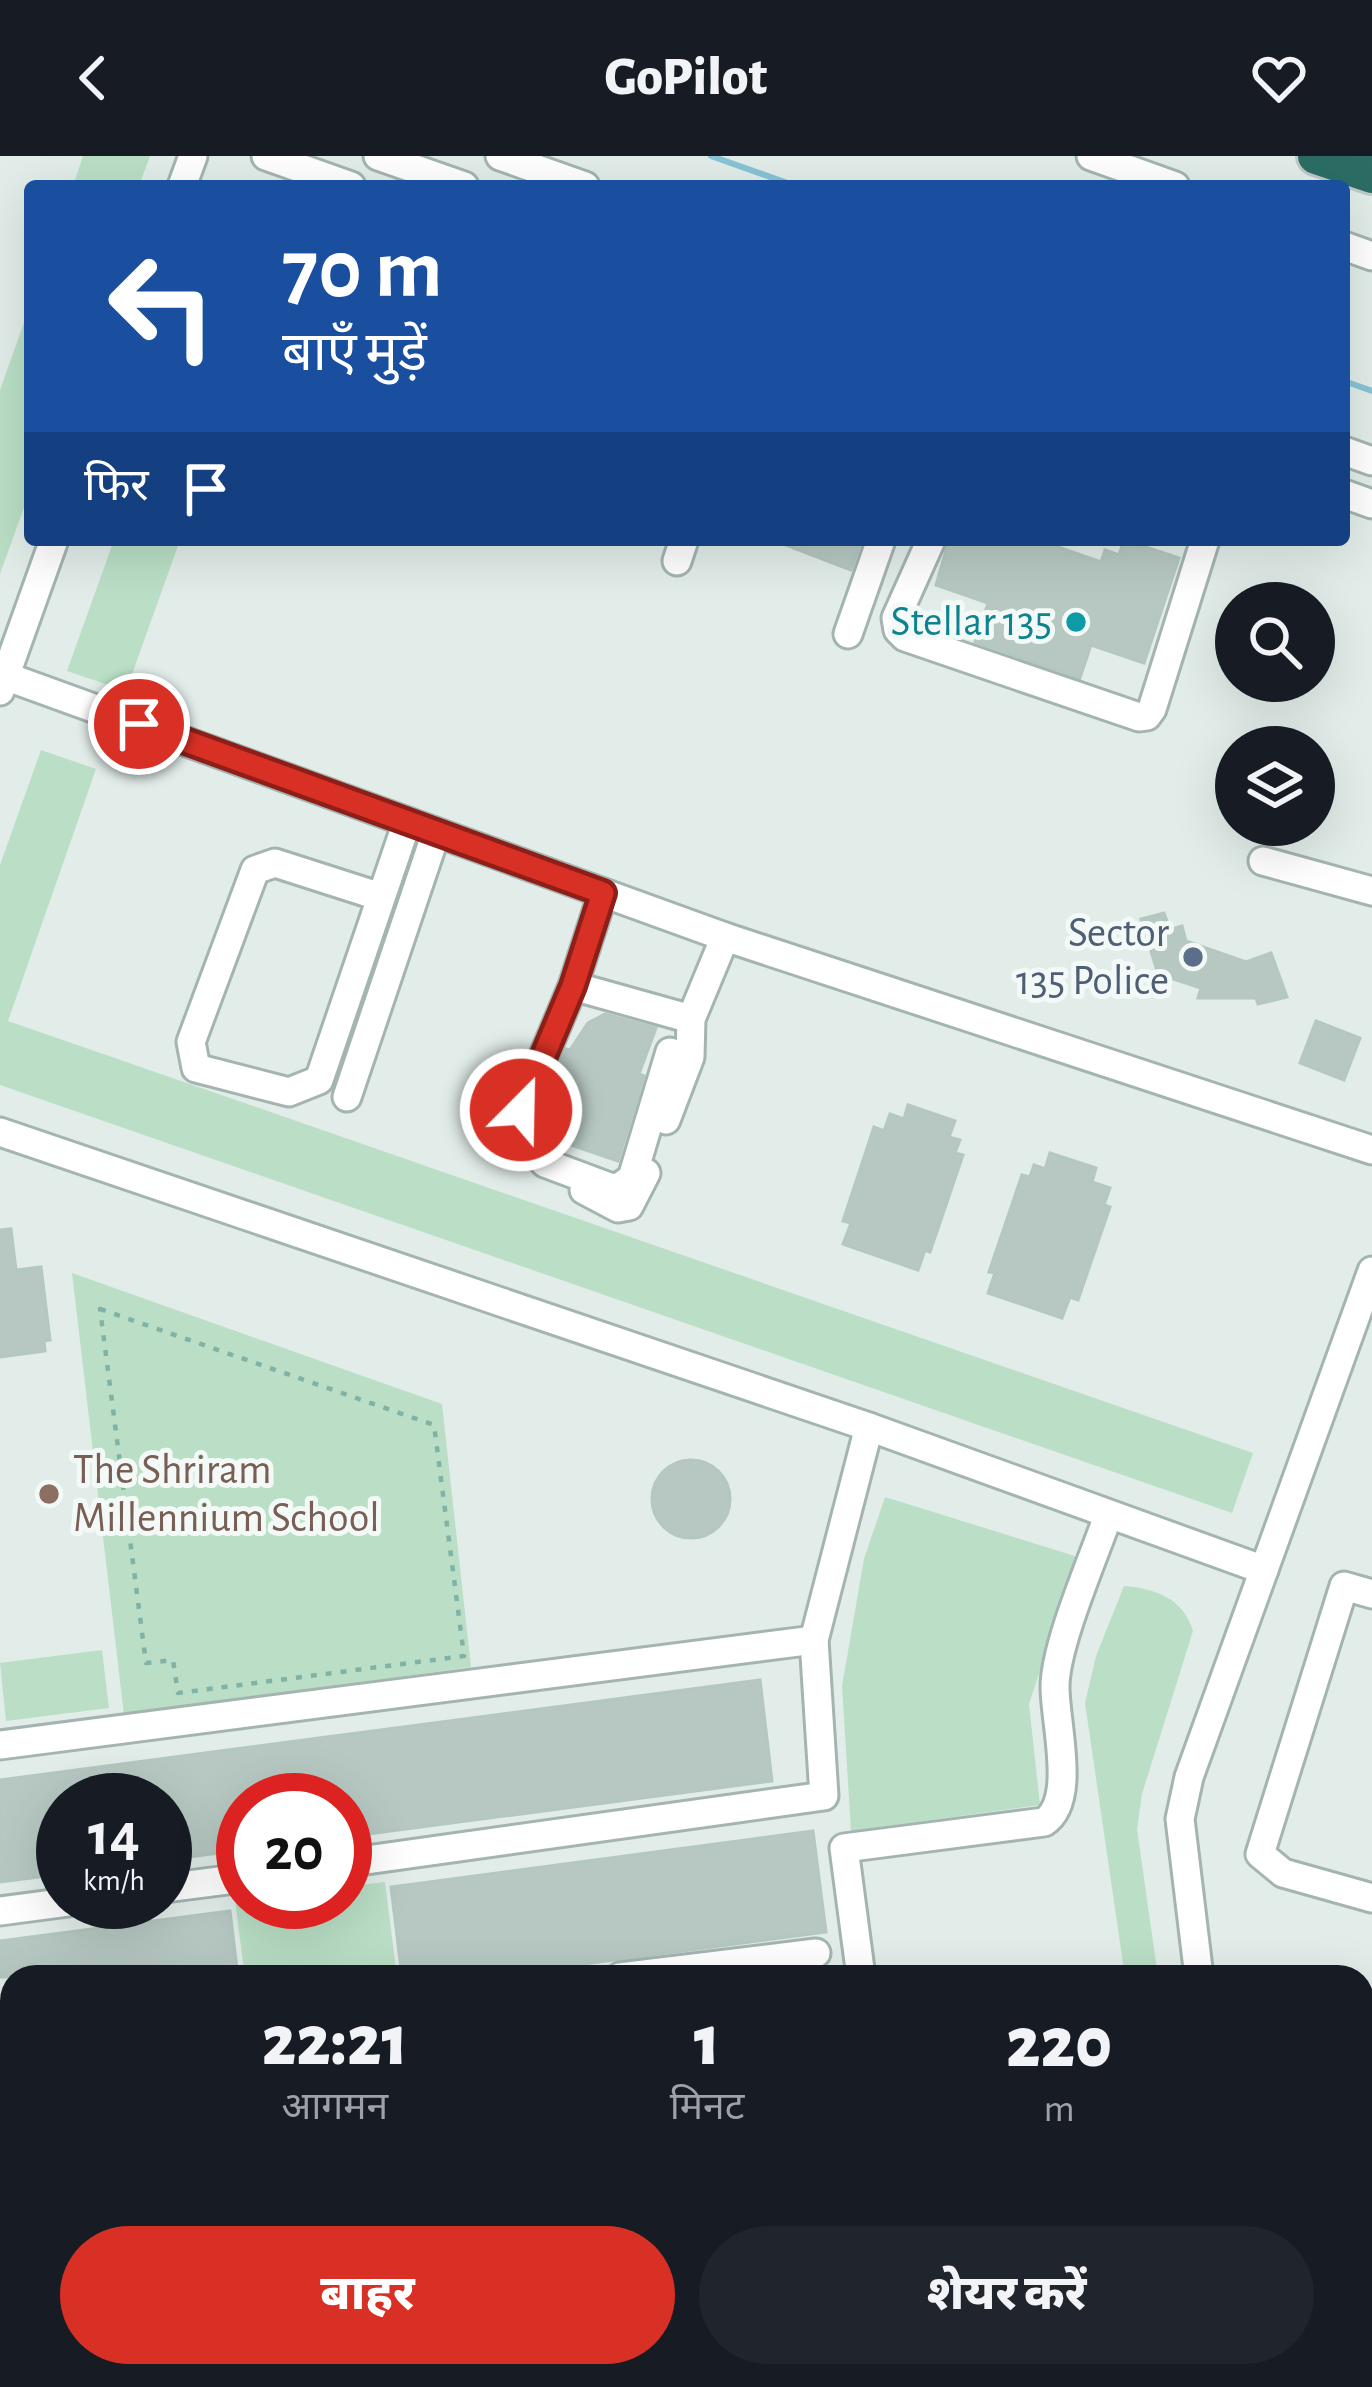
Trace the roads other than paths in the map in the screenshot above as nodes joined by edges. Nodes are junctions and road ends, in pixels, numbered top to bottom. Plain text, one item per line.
1 (266, 156) edge
2 (378, 156) edge
3 (500, 156) edge
4 (1091, 156) edge
5 (1316, 156) edge
6 (1372, 176) edge
7 (334, 180) edge
8 (447, 180) edge
9 (568, 180) edge
10 (1158, 180) edge
11 (52, 546) edge
12 (879, 546) edge
13 (928, 546) edge
14 (1203, 546) edge
15 (848, 634) dead end
16 (3, 683) edge
17 (407, 822) junction
18 (436, 832) junction
19 (1263, 861) dead end
20 (1372, 891) edge
21 (603, 893) junction
22 (381, 897) junction
23 (725, 937) junction
24 (573, 986) junction
25 (691, 1019) junction
26 (670, 1052) dead end
27 (347, 1096) dead end
28 (0, 1132) edge
29 (1372, 1150) edge
30 (573, 1172) junction
31 (1372, 1271) edge
32 (869, 1427) junction
33 (1108, 1516) junction
34 (1264, 1570) junction
35 (1372, 1594) edge
36 (814, 1640) junction
37 (0, 1745) edge
38 (372, 1859) edge
39 (1372, 1898) edge
40 (36, 1907) edge
41 (0, 1912) edge
42 (816, 1952) dead end
43 (714, 1965) edge
44 (859, 1965) edge
45 (1198, 1965) edge

1 - 7 street
2 - 8 street
3 - 9 street
4 - 10 street
5 - 6 highway
11 - 16 street
12 - 15 street
13 - 14 street
16 - 17 street
17 - 18 street
17 - 22 street
18 - 21 street
18 - 27 street
19 - 20 street
21 - 23 street
21 - 24 street
22 - 22 street
23 - 25 street
23 - 29 street
24 - 25 street
24 - 30 street
25 - 30 street
26 - 30 street
28 - 32 street
31 - 34 street
32 - 33 street
32 - 36 street
33 - 34 street
33 - 44 street
34 - 45 street
35 - 39 street
36 - 37 street
36 - 38 street
40 - 41 street
42 - 43 street

